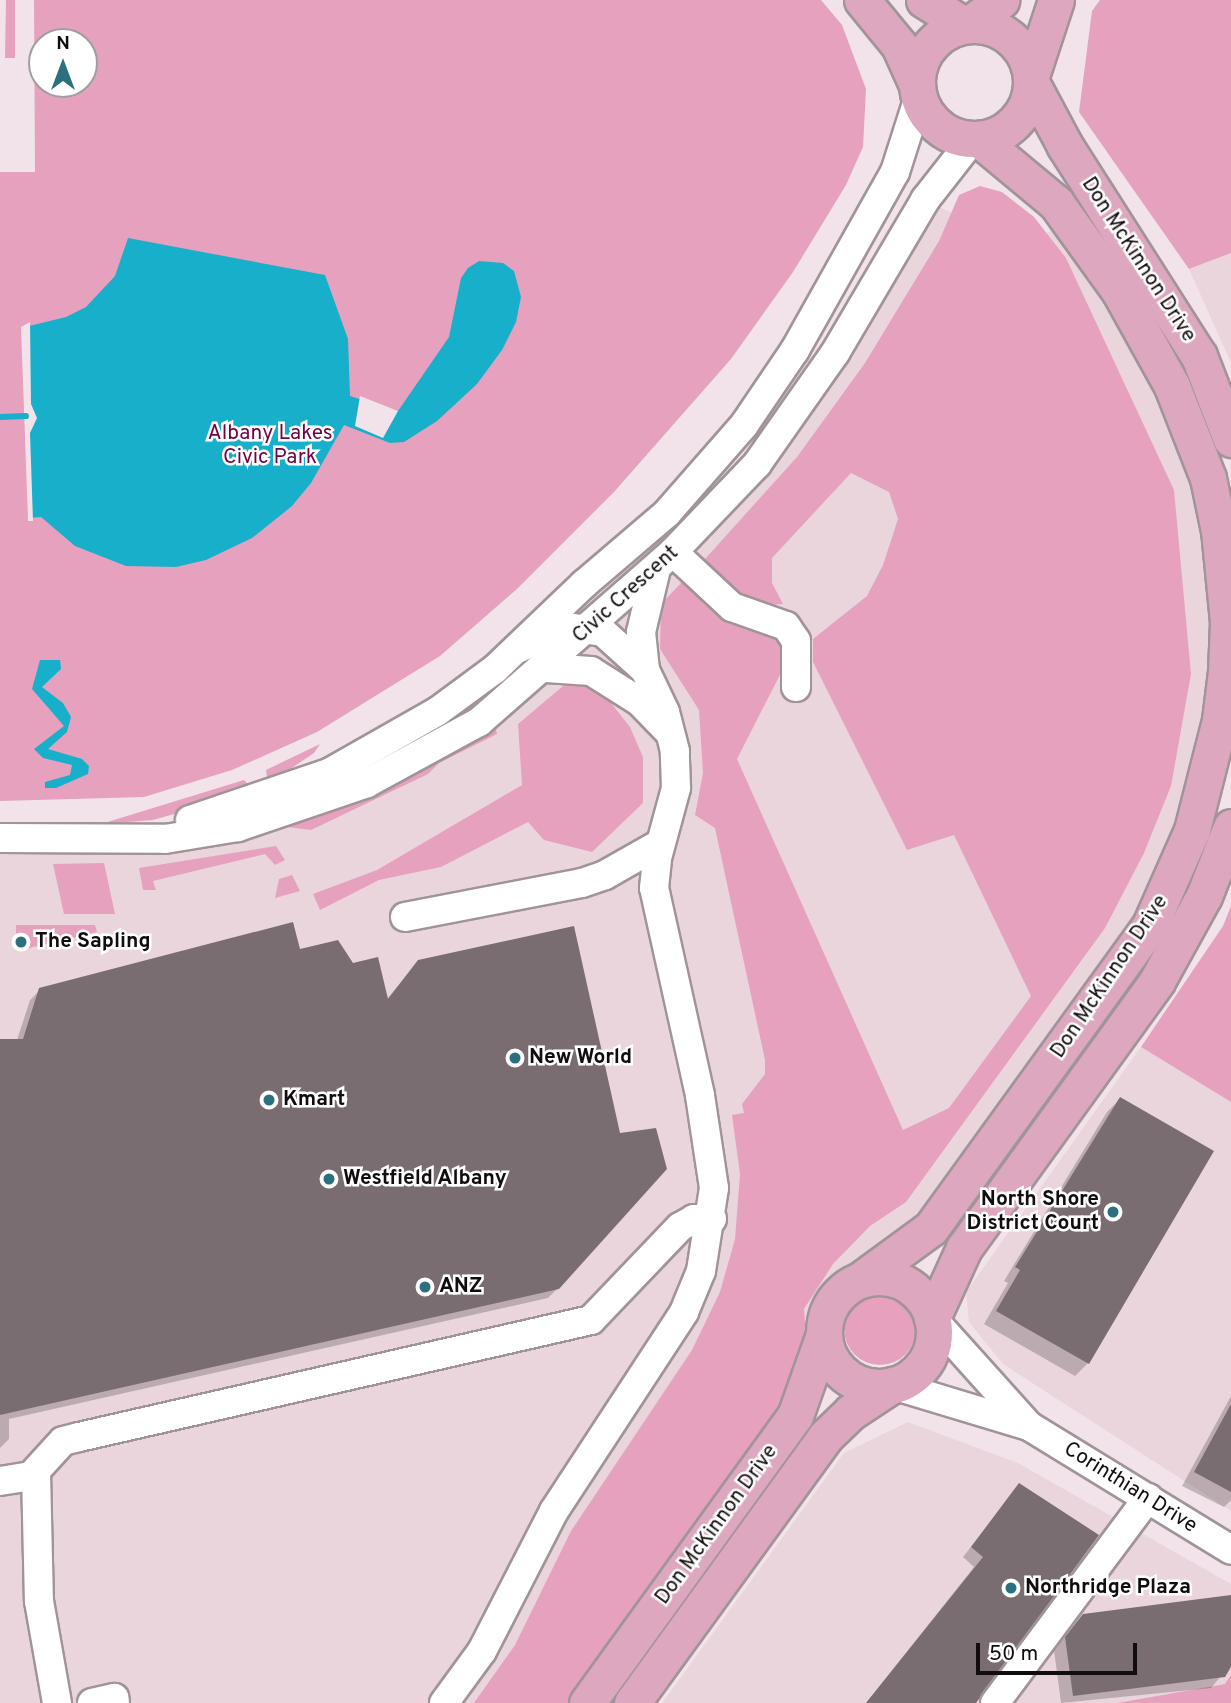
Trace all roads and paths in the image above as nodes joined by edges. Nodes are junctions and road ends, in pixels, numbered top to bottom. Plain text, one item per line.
1 (862, 0) edge
2 (924, 0) edge
3 (1001, 0) edge
4 (1056, 0) edge
5 (966, 23) junction
6 (1033, 80) junction
7 (918, 91) junction
8 (976, 140) junction
9 (1231, 439) edge
10 (616, 560) junction
11 (664, 561) junction
12 (589, 628) junction
13 (519, 648) junction
14 (546, 668) junction
15 (645, 670) junction
16 (796, 687) dead end
17 (621, 688) junction
18 (671, 735) junction
19 (1231, 827) edge
20 (0, 838) edge
21 (123, 838) junction
22 (661, 843) junction
23 (405, 918) dead end
24 (712, 1219) junction
25 (860, 1280) junction
26 (933, 1319) junction
27 (824, 1334) junction
28 (892, 1385) junction
29 (1029, 1426) junction
30 (36, 1472) junction
31 (0, 1481) edge
32 (1148, 1498) junction
33 (1231, 1550) edge
34 (57, 1703) edge
35 (92, 1703) edge
36 (115, 1703) edge
37 (444, 1703) edge
38 (587, 1703) edge
39 (632, 1703) edge
40 (995, 1703) edge

1 - 7 main road
2 - 5 main road
3 - 5 main road
4 - 6 main road
5 - 6 main road
5 - 7 main road
6 - 8 main road
6 - 9 main road, Don McKinnon Drive
7 - 8 main road
7 - 10 street, Civic Crescent
8 - 11 street, Civic Crescent
8 - 25 main road, Don McKinnon Drive
10 - 12 street
10 - 13 street, Civic Crescent
11 - 12 street, Civic Crescent
11 - 15 street
11 - 16 street
12 - 13 street
12 - 14 street, Civic Crescent
12 - 15 street
12 - 17 street
13 - 21 street, Civic Crescent
14 - 17 street
14 - 21 street, Civic Crescent
15 - 18 street
17 - 18 street
18 - 22 street
19 - 26 main road, Don McKinnon Drive
20 - 21 street, Civic Crescent
22 - 23 street
22 - 24 street
24 - 30 street
24 - 37 street
25 - 26 main road
25 - 27 main road
26 - 28 main road
26 - 29 street, Corinthian Drive
27 - 28 main road
27 - 38 main road, Don McKinnon Drive
28 - 29 street, Corinthian Drive
28 - 39 main road, Don McKinnon Drive
29 - 32 street, Corinthian Drive
30 - 31 street
30 - 34 street
32 - 33 street, Corinthian Drive
32 - 40 street
35 - 36 street

